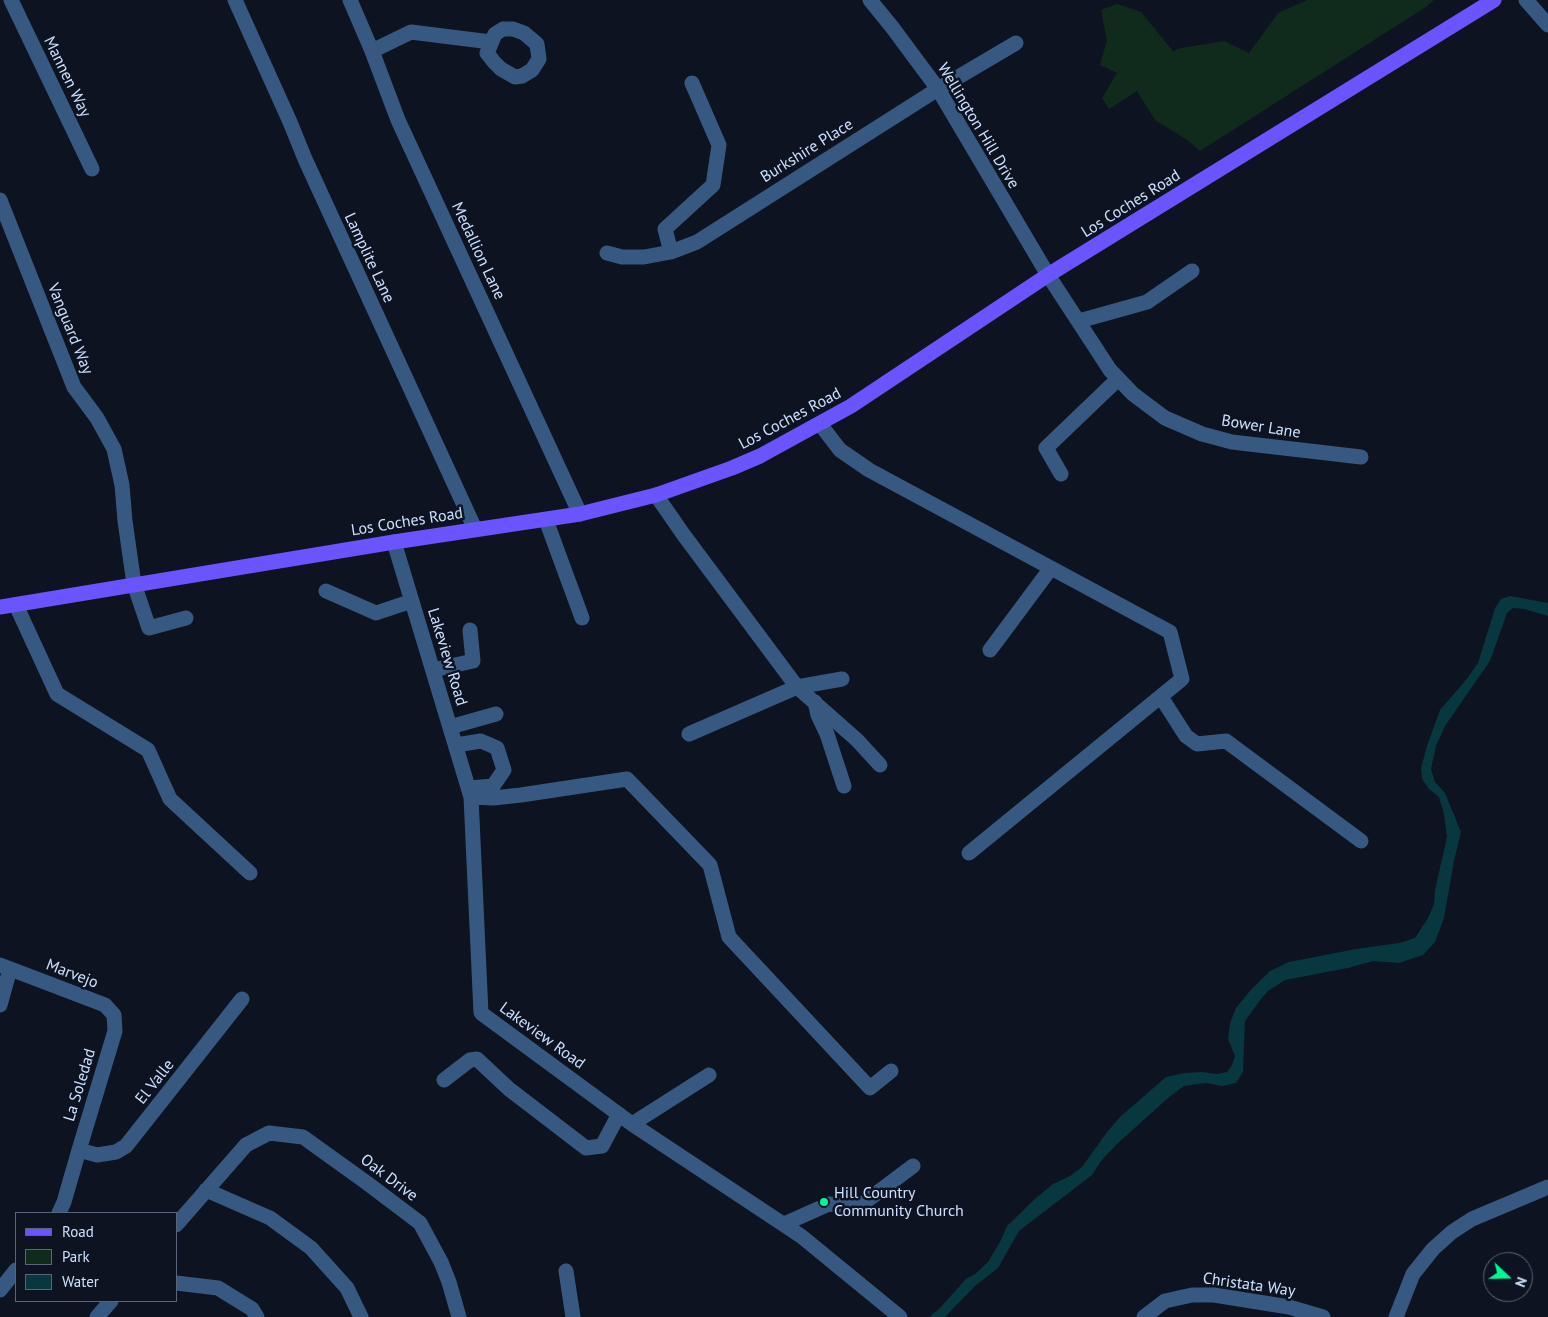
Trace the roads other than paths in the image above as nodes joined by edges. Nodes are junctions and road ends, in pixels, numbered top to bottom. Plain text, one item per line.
1 (11, 0) edge
2 (235, 0) edge
3 (350, 0) edge
4 (870, 0) edge
5 (1494, 0) edge
6 (1526, 0) edge
7 (1548, 25) edge
8 (491, 42) dead end
9 (1016, 43) dead end
10 (372, 50) junction
11 (692, 83) dead end
12 (938, 89) junction
13 (92, 169) dead end
14 (0, 200) edge
15 (671, 252) junction
16 (607, 253) dead end
17 (1192, 271) dead end
18 (1048, 275) junction
19 (1079, 321) junction
20 (1118, 379) junction
21 (820, 424) junction
22 (1361, 457) dead end
23 (1061, 474) dead end
24 (656, 495) junction
25 (580, 514) junction
26 (546, 520) junction
27 (474, 529) junction
28 (394, 542) junction
29 (1051, 568) junction
30 (134, 584) junction
31 (326, 591) dead end
32 (412, 602) junction
33 (16, 605) junction
34 (0, 607) edge
35 (186, 618) dead end
36 (582, 618) dead end
37 (470, 630) dead end
38 (990, 650) dead end
39 (433, 670) junction
40 (842, 679) dead end
41 (797, 687) junction
42 (1161, 696) junction
43 (814, 701) junction
44 (496, 714) dead end
45 (450, 727) junction
46 (689, 734) dead end
47 (456, 745) junction
48 (880, 765) dead end
49 (844, 786) dead end
50 (470, 792) junction
51 (1361, 841) dead end
52 (969, 853) dead end
53 (250, 873) dead end
54 (5, 967) edge
55 (242, 1000) dead end
56 (0, 1004) edge
57 (115, 1031) joint
58 (891, 1070) dead end
59 (709, 1075) dead end
60 (444, 1080) dead end
61 (619, 1114) junction
62 (632, 1124) junction
63 (78, 1150) junction
64 (913, 1166) dead end
65 (1548, 1187) edge
66 (206, 1190) junction
67 (59, 1212) edge
68 (178, 1223) edge
69 (784, 1224) junction
70 (15, 1271) edge
71 (566, 1271) dead end
72 (178, 1283) edge
73 (0, 1290) edge
74 (110, 1302) edge
75 (97, 1317) edge
76 (257, 1317) edge
77 (361, 1317) edge
78 (459, 1317) edge
79 (573, 1317) edge
80 (900, 1317) edge
81 (1144, 1317) edge
82 (1323, 1317) edge
83 (1396, 1317) edge

1 - 13 street, Mannen Way
2 - 27 street, Lamplite Lane
3 - 10 street, Medallion Lane
4 - 12 street, Wellington Hill Drive
5 - 18 main road, Los Coches Road
6 - 7 street
8 - 10 street
9 - 12 street, Burkshire Place
10 - 25 street, Medallion Lane
11 - 15 street
12 - 15 street, Burkshire Place
12 - 18 street, Wellington Hill Drive
14 - 30 street, Vanguard Way
15 - 16 street, Burkshire Place
17 - 19 street
18 - 19 street, Bower Lane
18 - 21 main road, Los Coches Road
19 - 20 street, Bower Lane
20 - 22 street, Bower Lane
20 - 23 street
21 - 24 main road, Los Coches Road
21 - 29 street
24 - 25 main road, Los Coches Road
24 - 41 street
25 - 26 main road, Los Coches Road
26 - 27 main road, Los Coches Road
26 - 36 street
27 - 28 main road, Los Coches Road
28 - 30 main road, Los Coches Road
28 - 32 street, Lakeview Road
29 - 38 street
29 - 42 street
30 - 33 main road, Los Coches Road
30 - 35 street, Vanguard Way
31 - 32 street
32 - 39 street, Lakeview Road
33 - 34 main road, Los Coches Road
33 - 53 street
37 - 39 street
39 - 45 street, Lakeview Road
40 - 41 street
41 - 43 street
41 - 46 street
42 - 51 street
42 - 52 street
43 - 48 street
43 - 49 street
44 - 45 street
45 - 47 street, Lakeview Road
47 - 50 street, Lakeview Road
47 - 50 street
50 - 58 street
50 - 61 street, Lakeview Road
54 - 56 street
54 - 57 street, Marvejo
55 - 63 street, El Valle
57 - 63 street, La Soledad
59 - 62 street
60 - 61 street
61 - 62 street, Lakeview Road
62 - 69 street, Lakeview Road
63 - 67 street, La Soledad
64 - 69 street
65 - 83 street
66 - 68 street
66 - 77 street
66 - 78 street, Oak Drive
69 - 80 street, Lakeview Road
70 - 73 street
71 - 79 street
72 - 76 street
74 - 75 street
81 - 82 street, Christata Way

